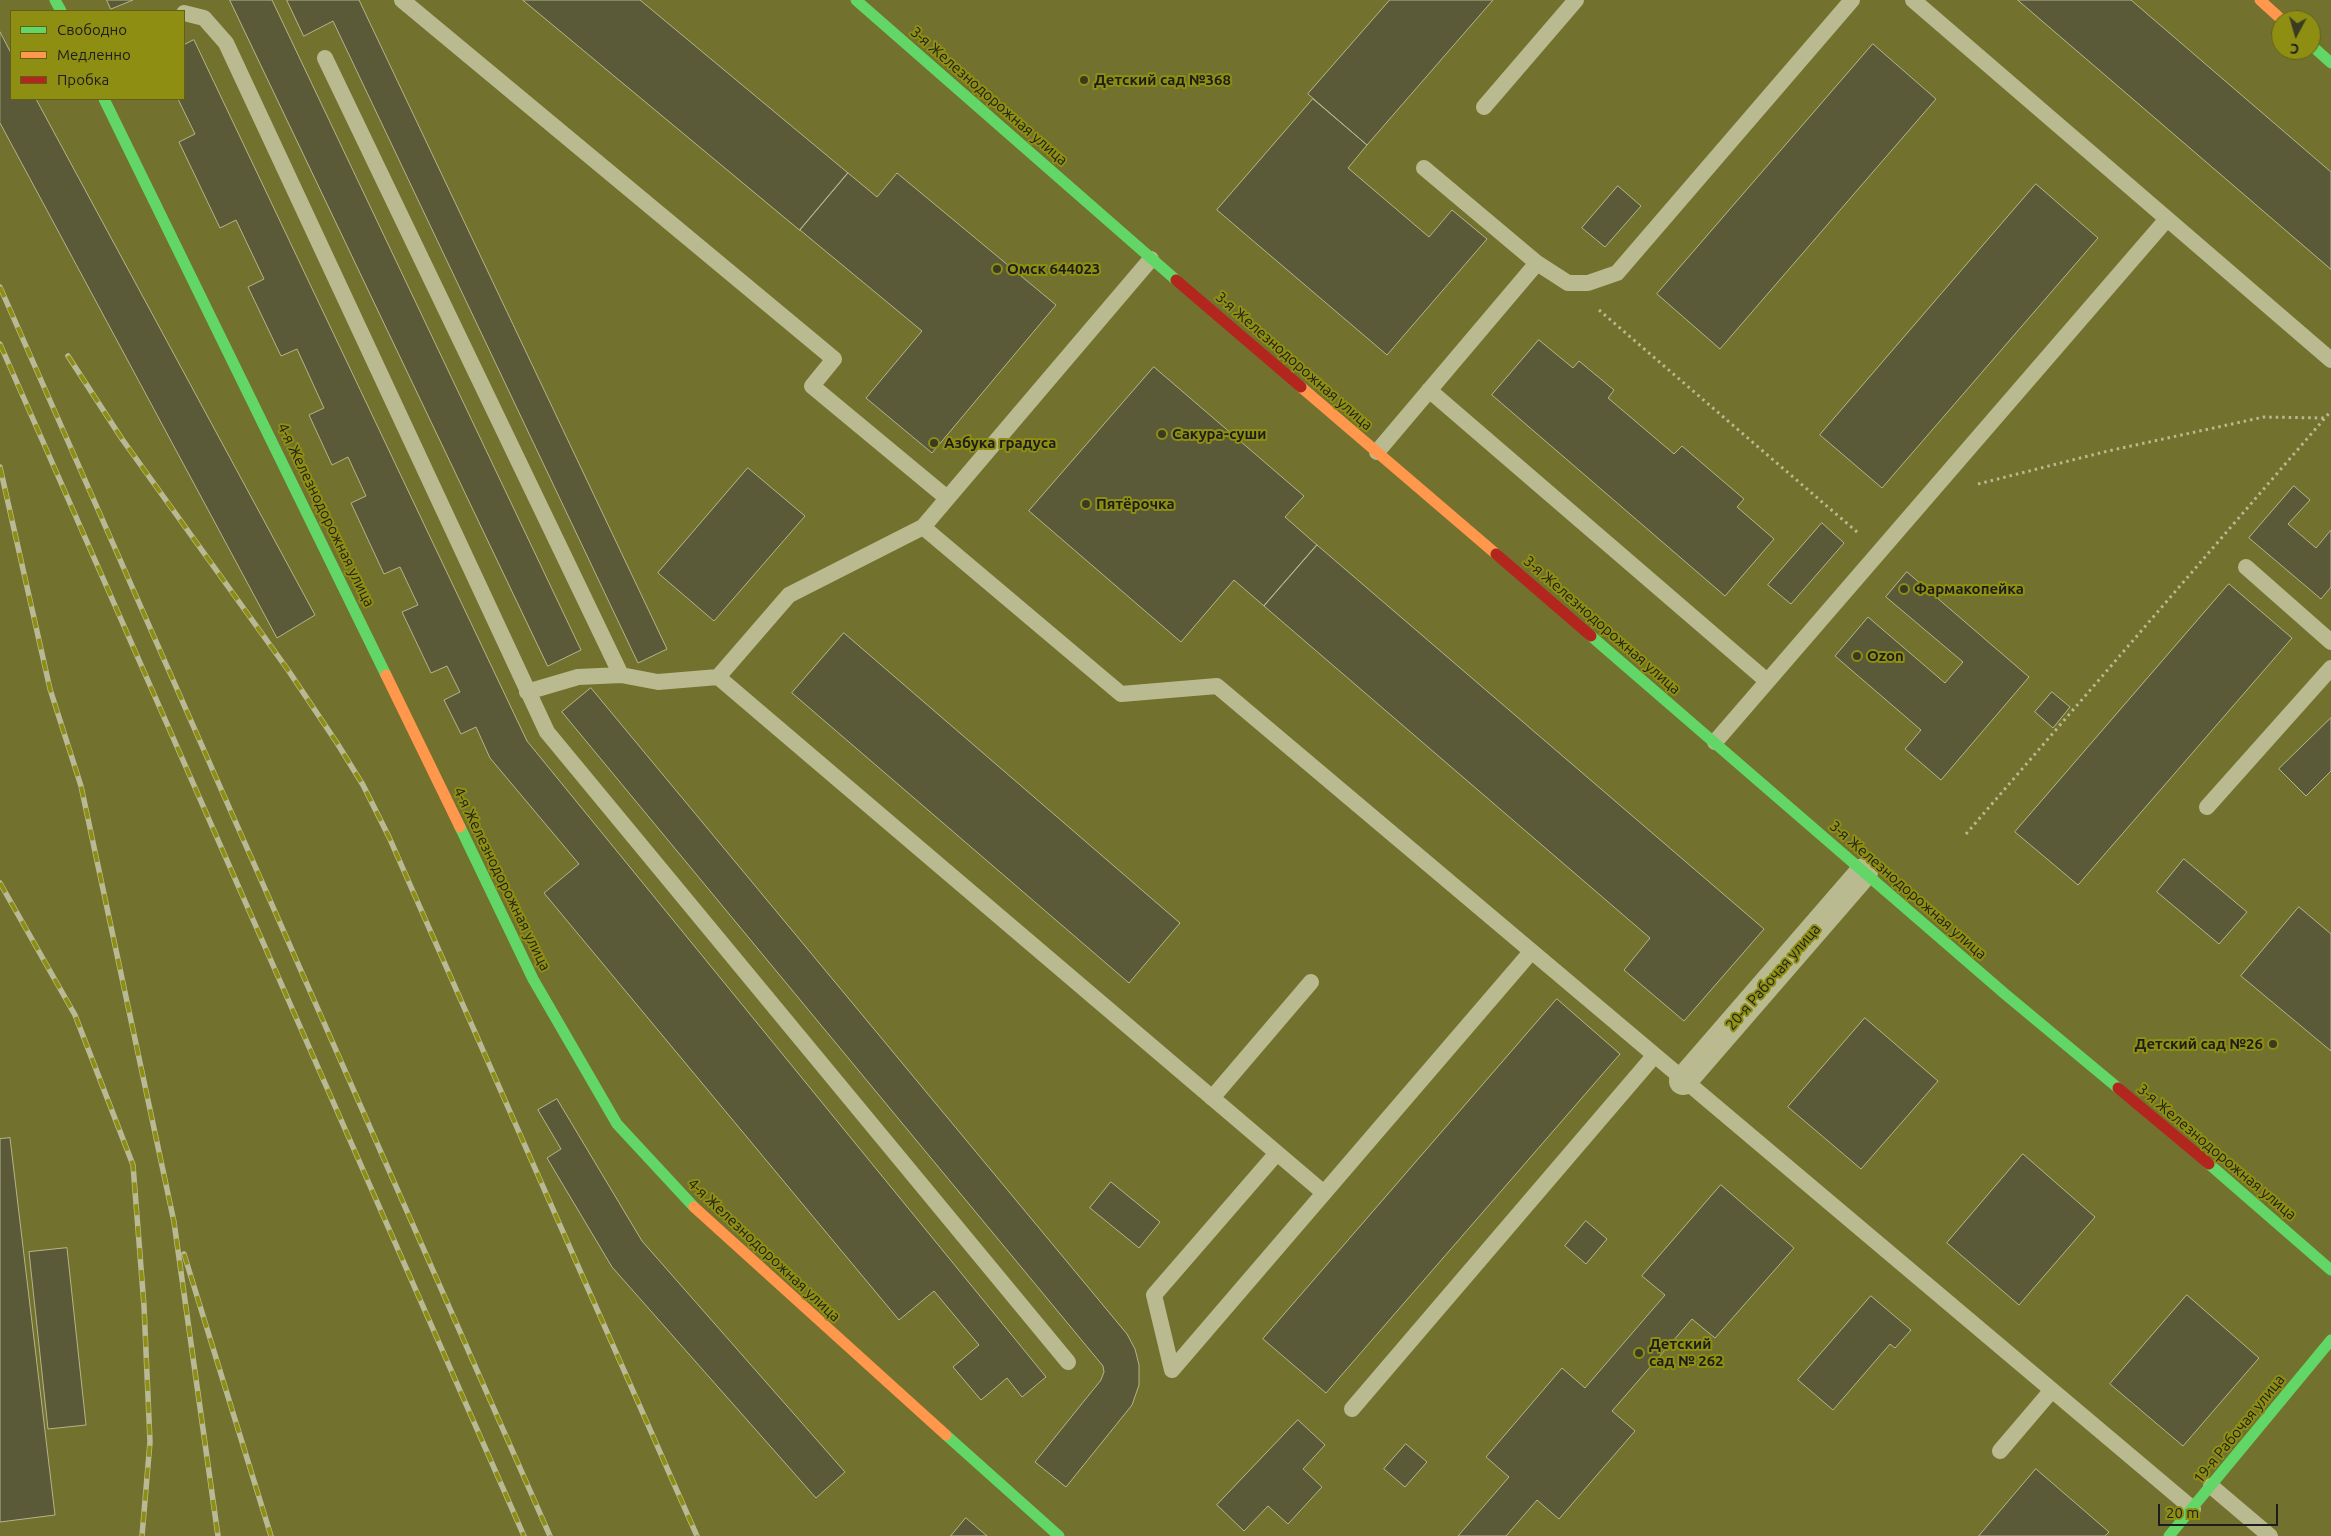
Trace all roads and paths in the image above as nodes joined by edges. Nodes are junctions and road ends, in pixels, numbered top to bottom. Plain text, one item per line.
1 (402, 0) edge
2 (856, 0) edge
3 (1576, 0) edge
4 (1852, 0) edge
5 (1913, 0) edge
6 (2260, 0) edge
7 (2271, 10) edge
8 (185, 13) edge
9 (2321, 54) edge
10 (325, 58) dead end
11 (2331, 63) edge
12 (104, 100) edge
13 (1484, 107) dead end
14 (1424, 168) dead end
15 (2167, 219) junction
16 (1151, 259) junction
17 (1537, 263) junction
18 (1568, 283) junction
19 (2331, 360) edge
20 (1429, 390) junction
21 (2331, 411) edge
22 (2325, 418) junction
23 (1377, 452) junction
24 (1927, 497) junction
25 (947, 498) junction
26 (923, 527) junction
27 (1880, 552) junction
28 (2246, 567) dead end
29 (2331, 642) edge
30 (2331, 668) edge
31 (621, 675) junction
32 (718, 677) junction
33 (1767, 681) junction
34 (527, 692) junction
35 (1714, 742) junction
36 (2207, 807) dead end
37 (1966, 834) dead end
38 (1864, 872) junction
39 (1531, 952) junction
40 (1311, 982) dead end
41 (1654, 1056) junction
42 (1683, 1081) junction
43 (1212, 1098) junction
44 (1276, 1153) junction
45 (1324, 1193) junction
46 (2331, 1270) edge
47 (2331, 1340) edge
48 (1068, 1362) dead end
49 (2052, 1390) junction
50 (1352, 1408) dead end
51 (2000, 1450) dead end
52 (2211, 1486) junction
53 (2193, 1509) junction
54 (2174, 1530) edge
55 (1059, 1536) edge
56 (2192, 1536) edge
57 (2270, 1536) edge

1 - 25 lane
2 - 16 street, 3-я Железнодорожная улица
3 - 13 lane
4 - 18 lane
5 - 15 lane
6 - 7 street
8 - 34 lane
9 - 11 street
10 - 31 lane
12 - 55 street, 4-я Железнодорожная улица
14 - 17 lane
15 - 19 lane
15 - 24 lane
16 - 23 street, 3-я Железнодорожная улица
16 - 25 lane
17 - 18 lane
17 - 20 lane
18 - 27 path
20 - 23 lane
20 - 33 lane
21 - 22 path
22 - 24 path
22 - 37 path
23 - 35 street, 3-я Железнодорожная улица
24 - 27 lane
25 - 26 lane
26 - 32 lane
26 - 39 lane
27 - 33 lane
28 - 29 lane
30 - 36 lane
31 - 32 lane
31 - 34 lane
32 - 43 lane
33 - 35 lane
34 - 48 lane
35 - 38 street, 3-я Железнодорожная улица
38 - 42 street, 20-я Рабочая улица
38 - 46 street, 3-я Железнодорожная улица
39 - 41 lane
39 - 45 lane
40 - 43 lane
41 - 42 lane
41 - 50 lane
42 - 49 lane
43 - 44 lane
44 - 45 lane
44 - 45 lane
47 - 52 street, 19-я Рабочая улица
49 - 51 lane
49 - 53 lane
52 - 53 street, 19-я Рабочая улица
52 - 57 lane
53 - 54 street, 19-я Рабочая улица
54 - 56 lane

